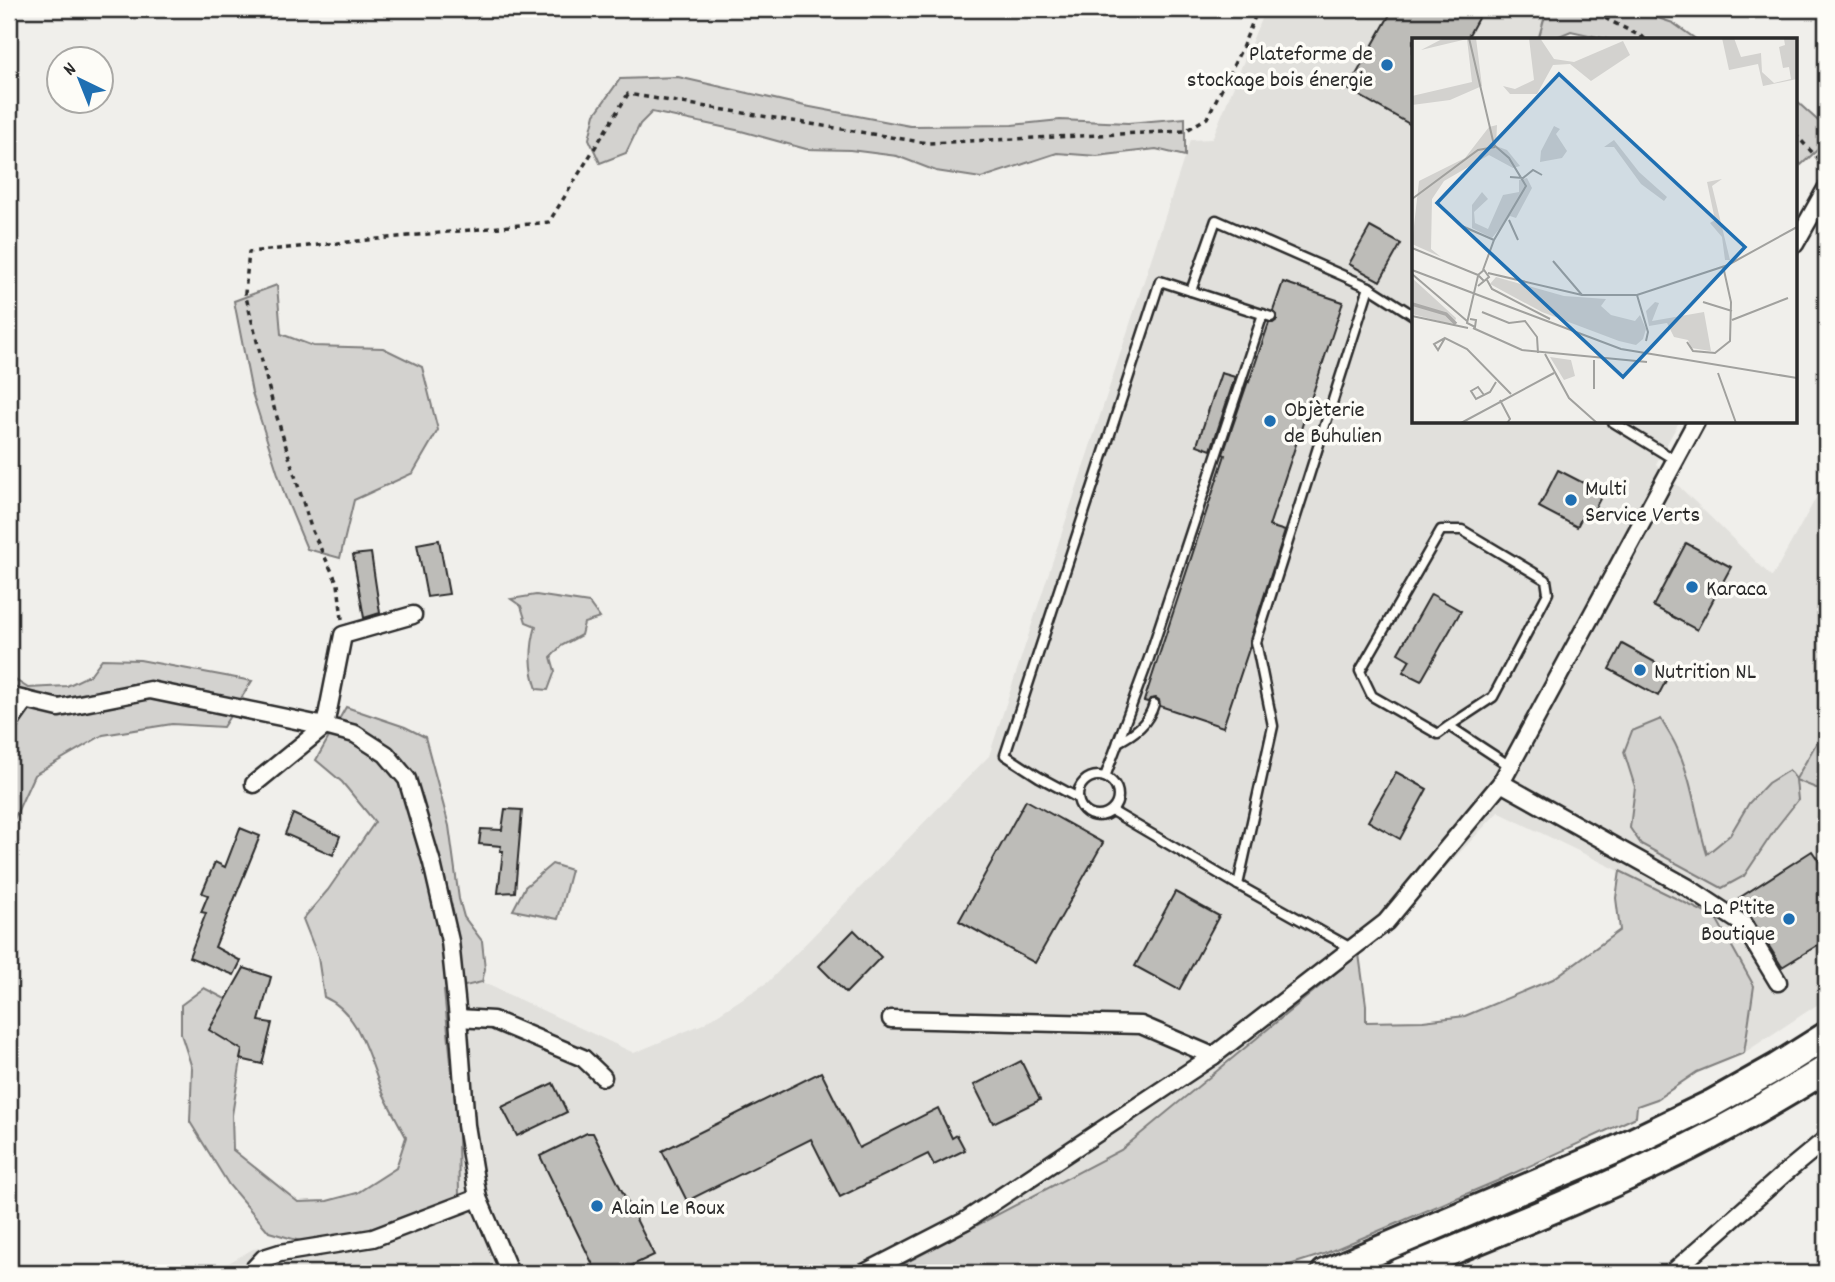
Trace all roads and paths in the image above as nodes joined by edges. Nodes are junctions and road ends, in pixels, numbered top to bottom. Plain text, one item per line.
1 (1258, 9) edge
2 (1587, 9) edge
3 (1644, 38) edge
4 (1797, 136) edge
5 (1826, 167) edge
6 (1826, 189) edge
7 (1821, 212) edge
8 (1797, 242) edge
9 (1369, 287) junction
10 (1191, 291) junction
11 (1412, 314) edge
12 (1616, 424) edge
13 (1695, 424) edge
14 (1675, 460) junction
15 (414, 615) dead end
16 (343, 635) junction
17 (9, 694) edge
18 (26, 700) junction
19 (1154, 704) dead end
20 (9, 724) edge
21 (325, 726) junction
22 (1449, 726) junction
23 (1118, 742) junction
24 (1510, 765) junction
25 (1105, 777) junction
26 (1501, 783) junction
27 (254, 784) dead end
28 (1078, 798) junction
29 (1112, 811) junction
30 (1238, 886) junction
31 (1351, 948) junction
32 (1778, 982) dead end
33 (458, 1018) junction
34 (891, 1018) dead end
35 (1826, 1036) edge
36 (1213, 1056) junction
37 (1826, 1069) edge
38 (603, 1077) dead end
39 (1826, 1139) edge
40 (478, 1198) junction
41 (250, 1273) edge
42 (510, 1273) edge
43 (864, 1273) edge
44 (1325, 1273) edge
45 (1398, 1273) edge
46 (1672, 1273) edge

1 - 16 path
2 - 3 path
4 - 5 path
6 - 7 street
7 - 8 street
9 - 10 lane
9 - 11 lane
9 - 30 lane
10 - 23 lane
10 - 28 lane
12 - 14 lane
13 - 14 street
14 - 24 street
15 - 16 street
16 - 21 street
17 - 18 street
18 - 20 street
18 - 21 street
19 - 23 lane
21 - 27 street
21 - 33 street
22 - 22 lane
22 - 24 lane
23 - 25 lane
24 - 26 street
25 - 28 lane
25 - 29 lane
26 - 31 street
26 - 32 street
28 - 29 lane
29 - 30 lane
30 - 31 lane
31 - 36 street
33 - 38 street
33 - 40 street
34 - 36 street
35 - 44 highway
36 - 43 street
37 - 45 highway
39 - 46 street
40 - 41 street
40 - 42 street

